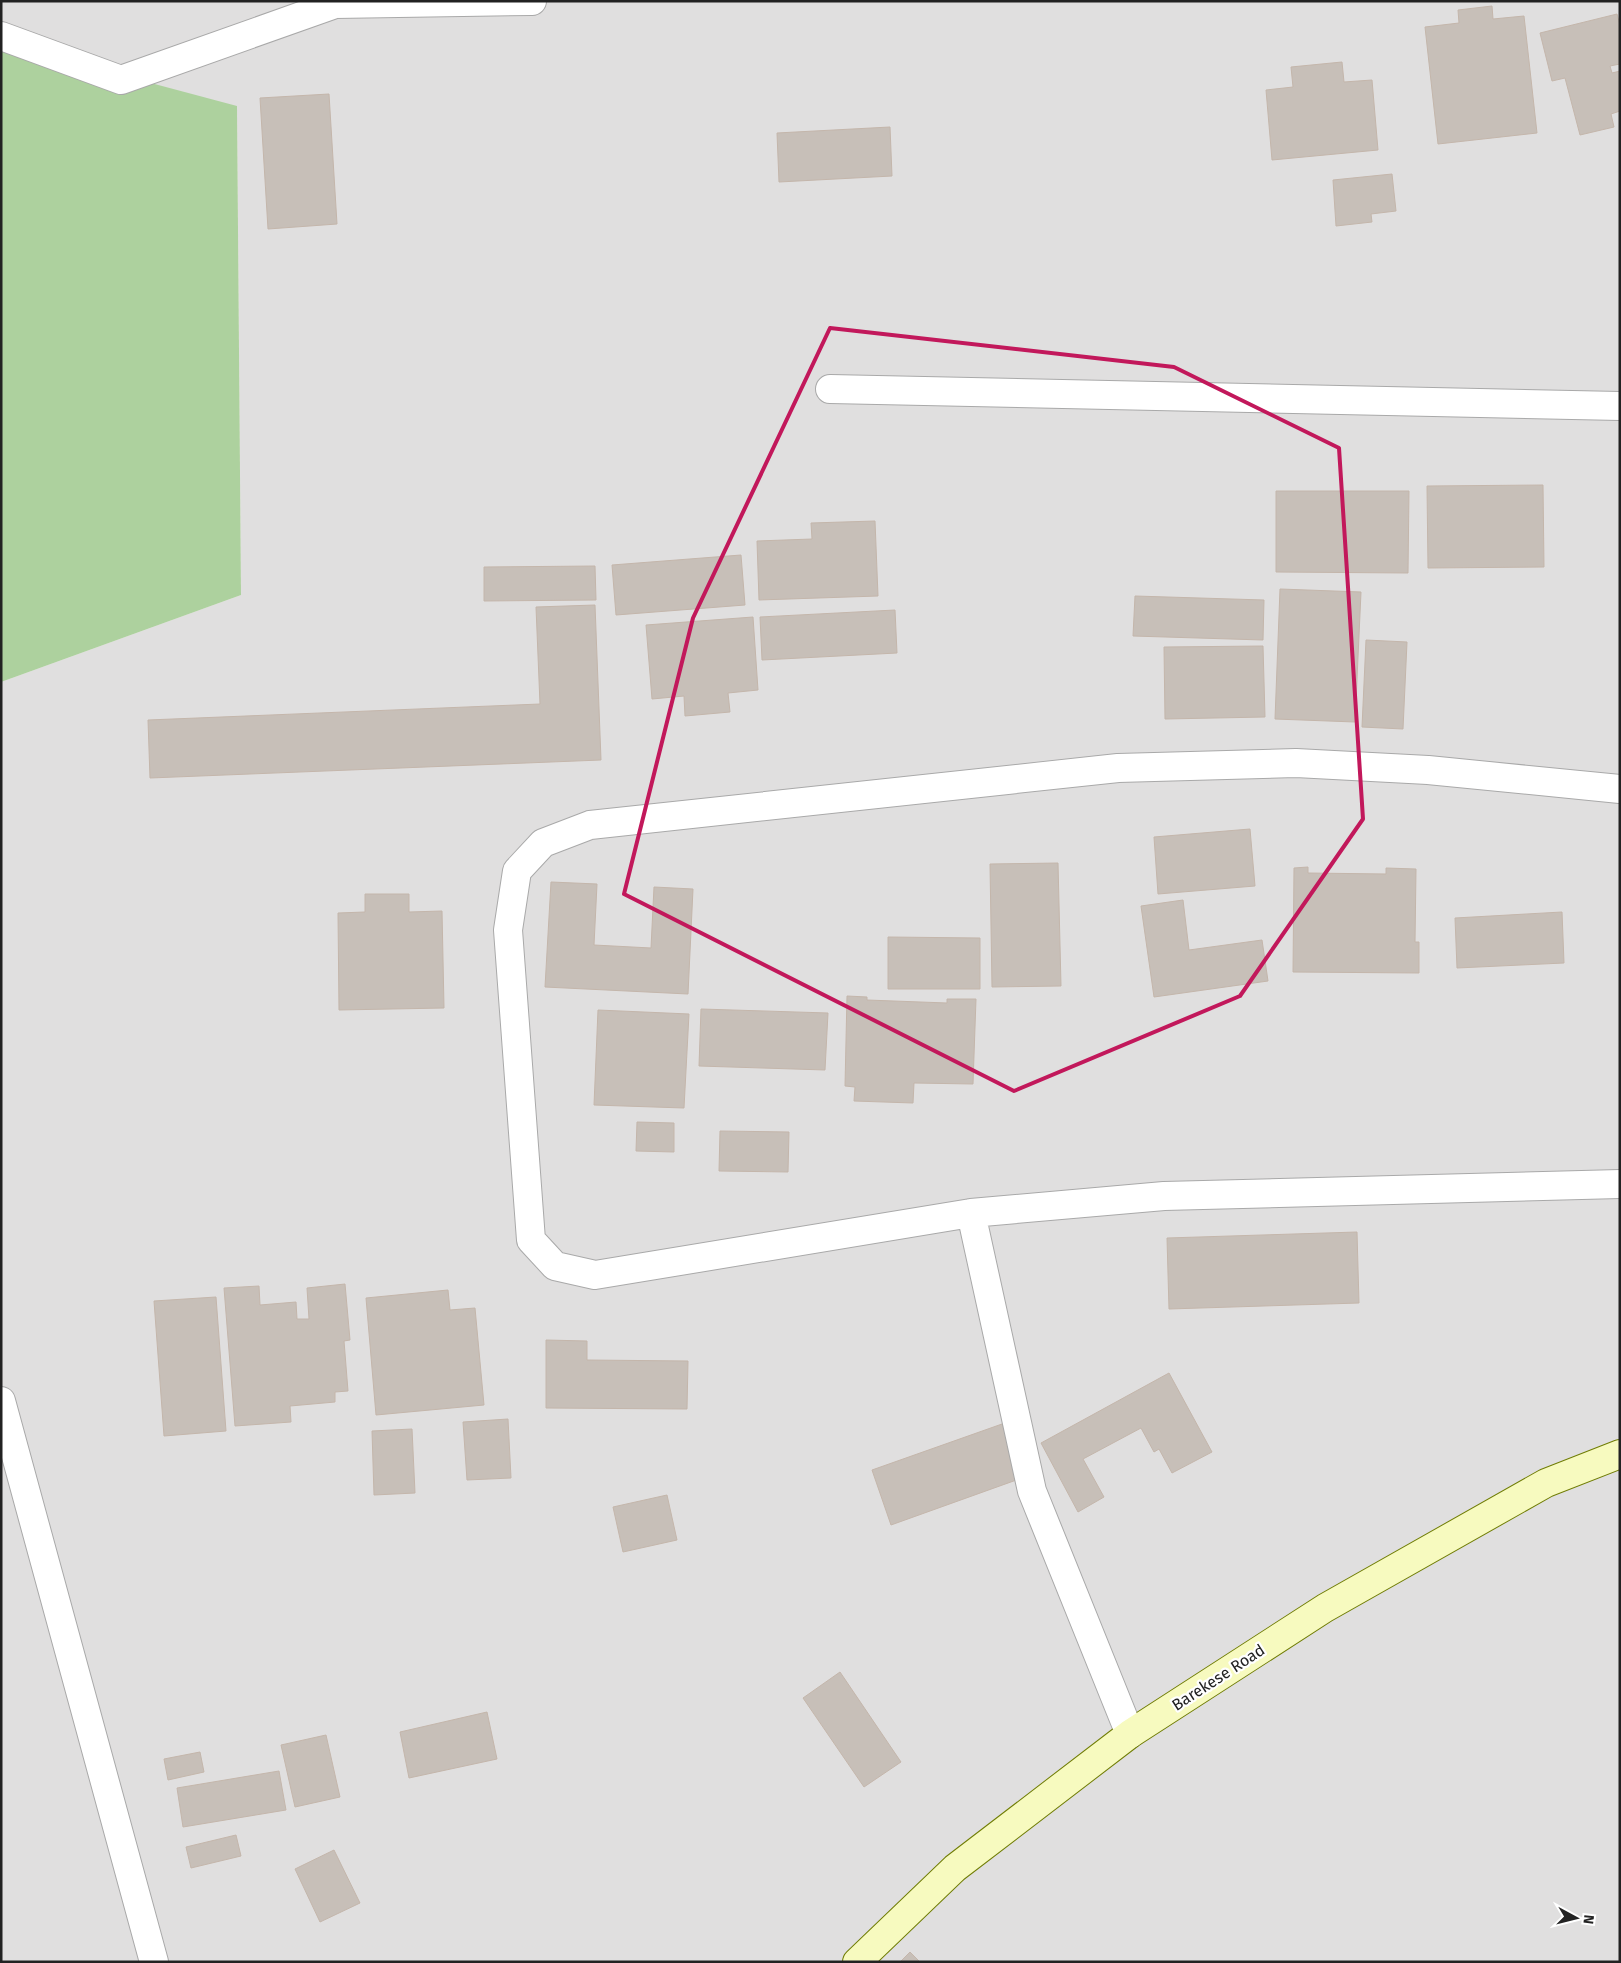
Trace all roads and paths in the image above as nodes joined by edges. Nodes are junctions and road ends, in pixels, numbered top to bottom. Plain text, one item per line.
1 (528, 2) edge
2 (1, 36) edge
3 (830, 389) dead end
4 (1620, 406) edge
5 (1620, 789) edge
6 (1620, 1184) edge
7 (971, 1213) junction
8 (1, 1401) edge
9 (1620, 1454) edge
10 (1130, 1734) junction
11 (154, 1962) edge
12 (857, 1962) edge

1 - 2 street
3 - 4 street
5 - 7 street
6 - 7 street
7 - 10 street
8 - 11 street
9 - 10 main road, Barekese Road
10 - 12 main road, Barekese Road

